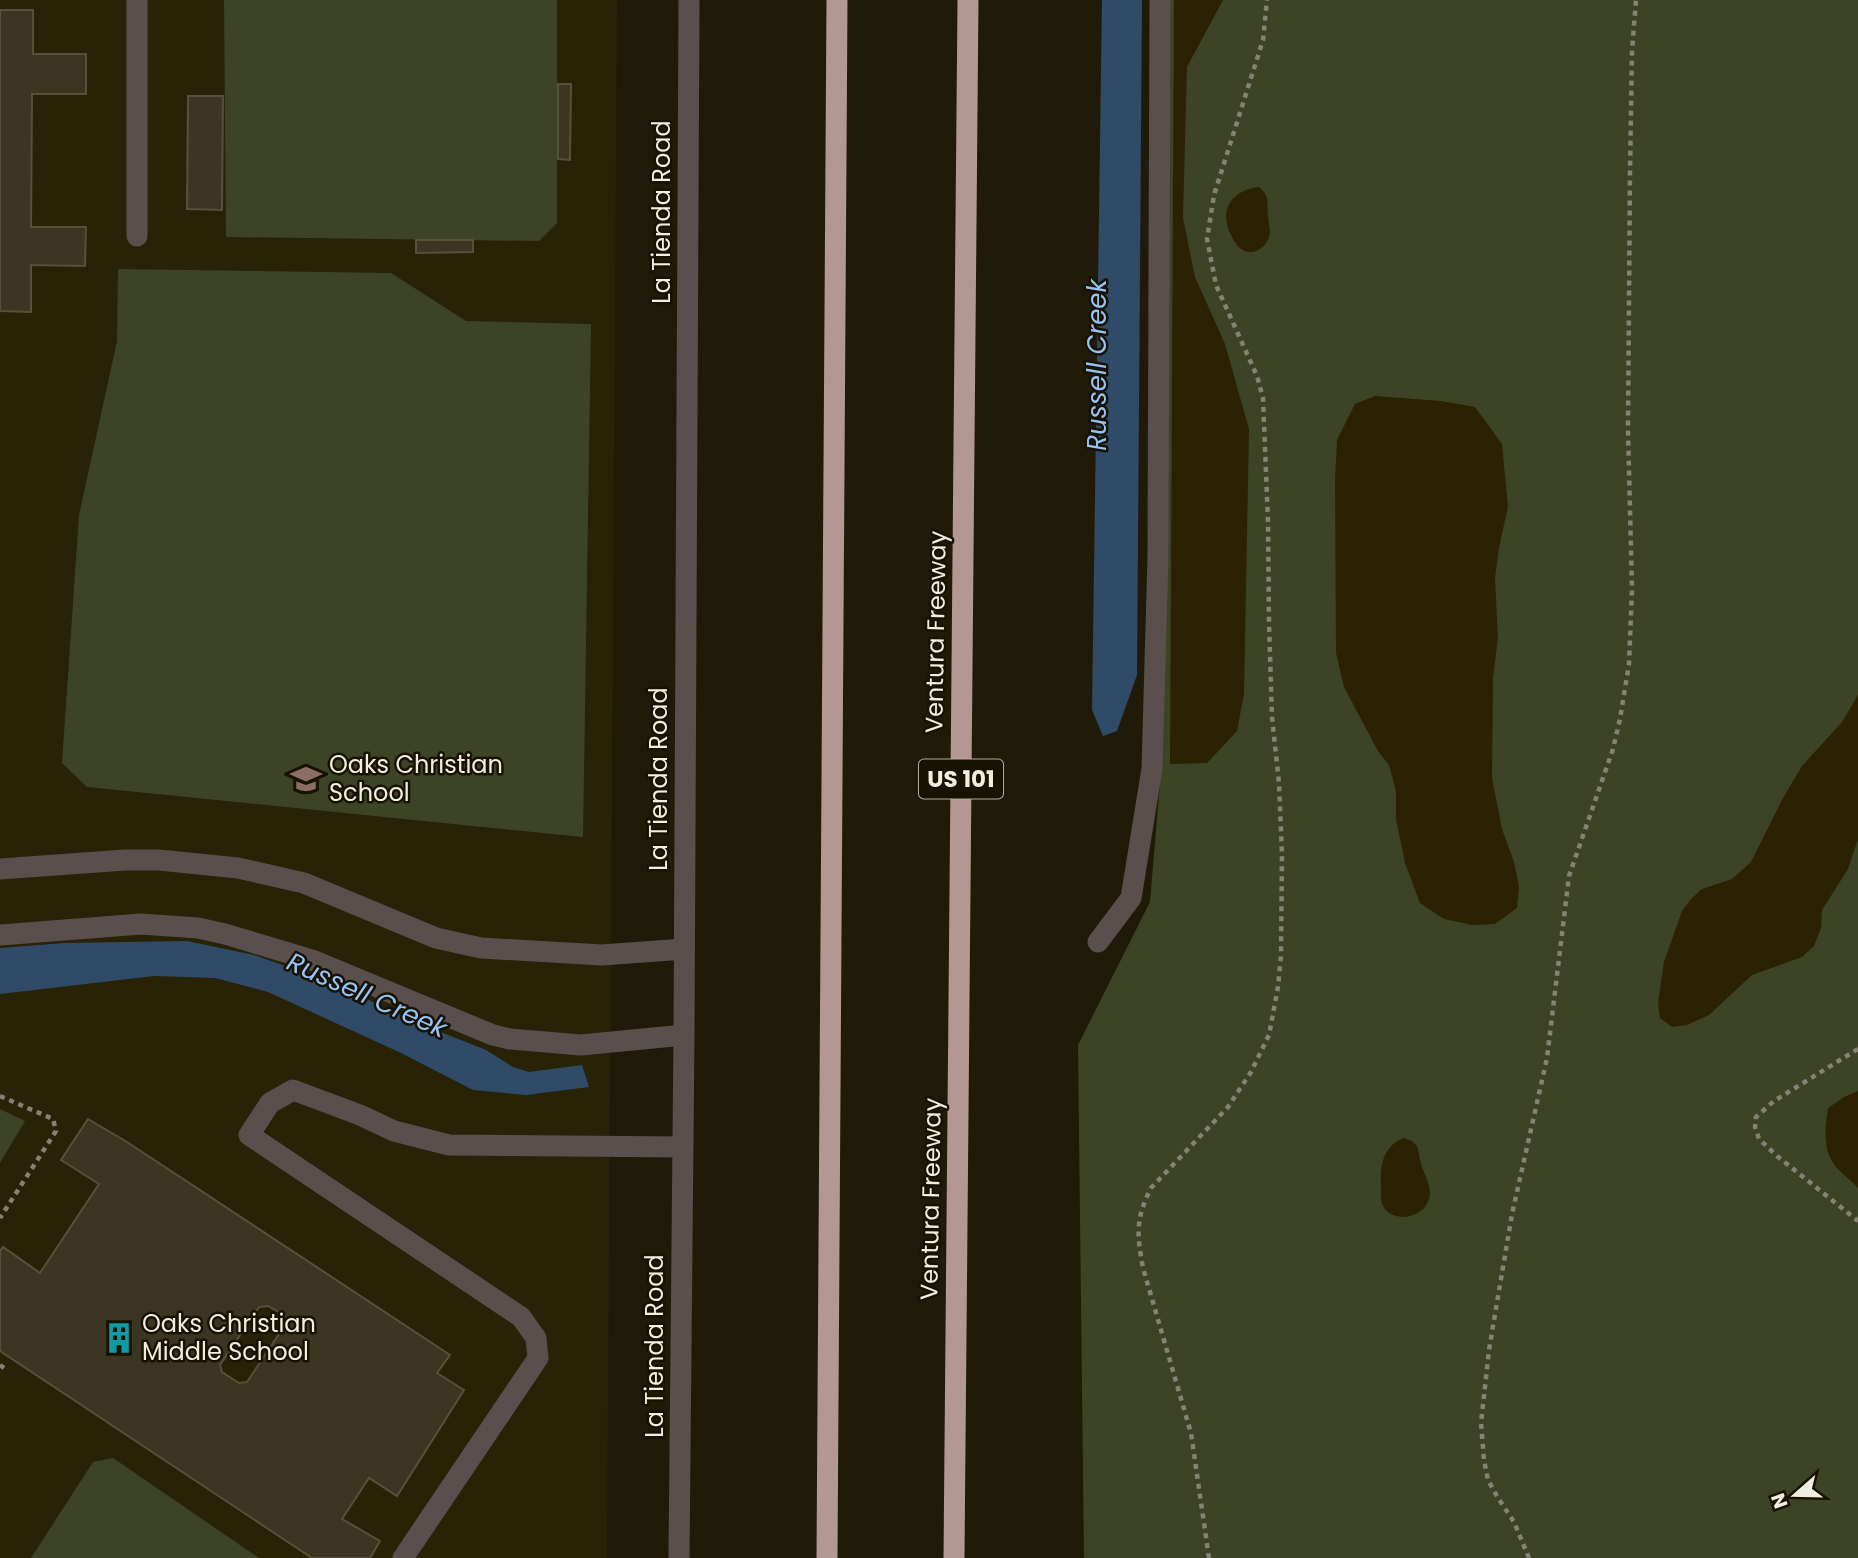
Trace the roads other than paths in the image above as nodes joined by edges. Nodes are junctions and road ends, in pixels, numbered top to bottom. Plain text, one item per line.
1 (137, 0) edge
2 (689, 0) edge
3 (837, 0) edge
4 (968, 0) edge
5 (1160, 0) edge
6 (137, 236) dead end
7 (0, 869) edge
8 (0, 935) edge
9 (1098, 942) dead end
10 (684, 949) junction
11 (684, 1035) junction
12 (682, 1147) junction
13 (403, 1558) edge
14 (679, 1558) edge
15 (827, 1558) edge
16 (954, 1558) edge

1 - 6 street
2 - 10 street, La Tienda Road
3 - 15 highway
4 - 16 highway, Ventura Freeway / US 101
5 - 9 street
7 - 10 street
8 - 11 street
10 - 11 street, La Tienda Road
11 - 12 street, La Tienda Road
12 - 13 street
12 - 14 street, La Tienda Road

